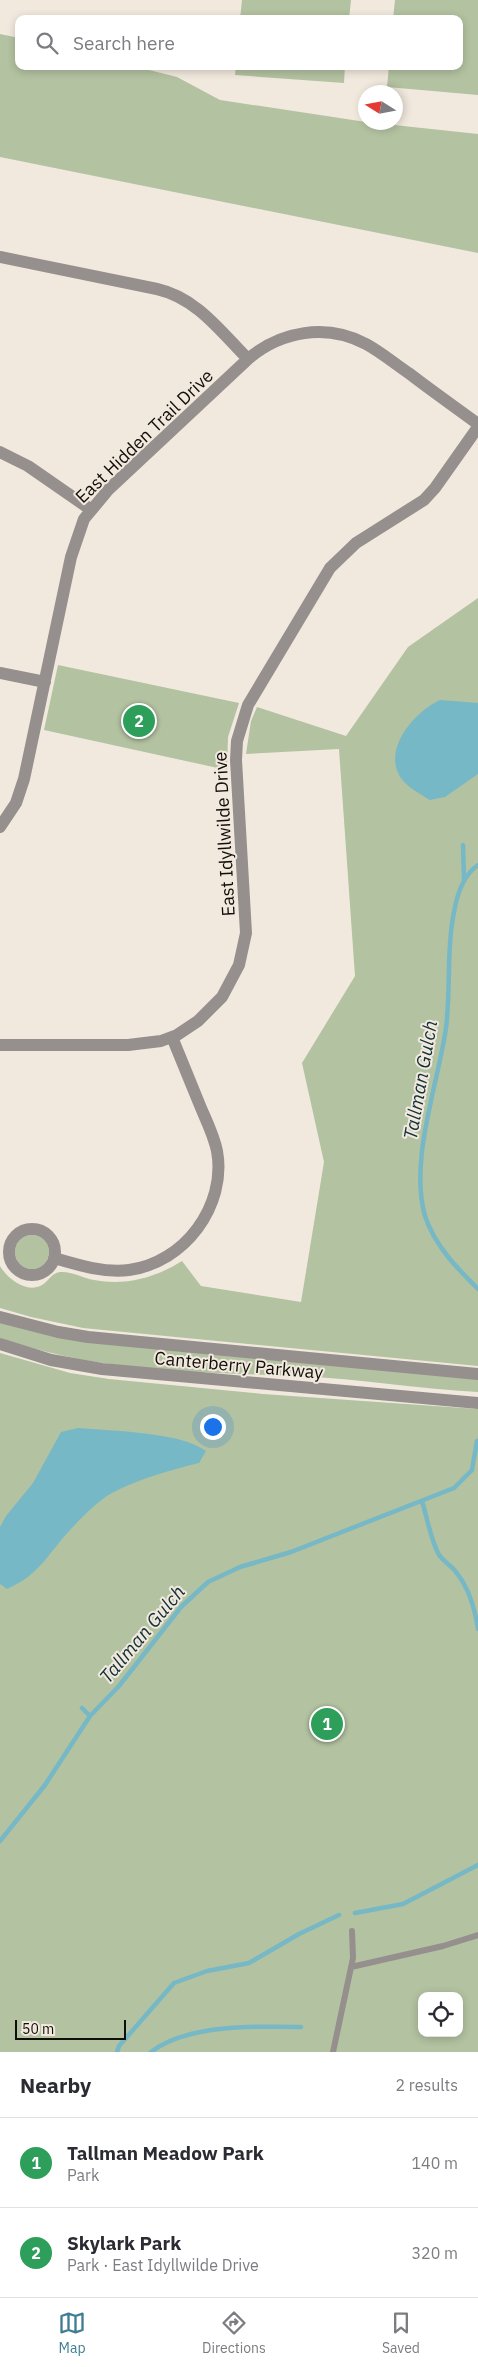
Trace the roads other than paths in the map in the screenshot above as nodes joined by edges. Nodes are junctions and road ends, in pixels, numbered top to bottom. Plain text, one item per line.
1 (0, 257) edge
2 (248, 359) junction
3 (478, 426) edge
4 (0, 452) edge
5 (90, 509) junction
6 (0, 672) edge
7 (44, 682) junction
8 (0, 828) edge
9 (172, 1037) junction
10 (0, 1045) edge
11 (54, 1258) dead end
12 (0, 1317) edge
13 (0, 1344) edge
14 (478, 1374) edge
15 (478, 1403) edge
16 (352, 1931) dead end
17 (478, 1935) edge
18 (351, 1967) junction
19 (333, 2052) edge

1 - 2 street
2 - 3 street, East Hidden Trail Drive
2 - 5 street, East Hidden Trail Drive
3 - 9 street, East Idyllwilde Drive
4 - 5 street
5 - 7 street, East Hidden Trail Drive
6 - 7 street
7 - 8 street, East Hidden Trail Drive
9 - 10 street, East Idyllwilde Drive
9 - 11 street
12 - 14 street, Canterberry Parkway
13 - 15 street, Canterberry Parkway
16 - 18 lane
17 - 18 lane
18 - 19 lane

